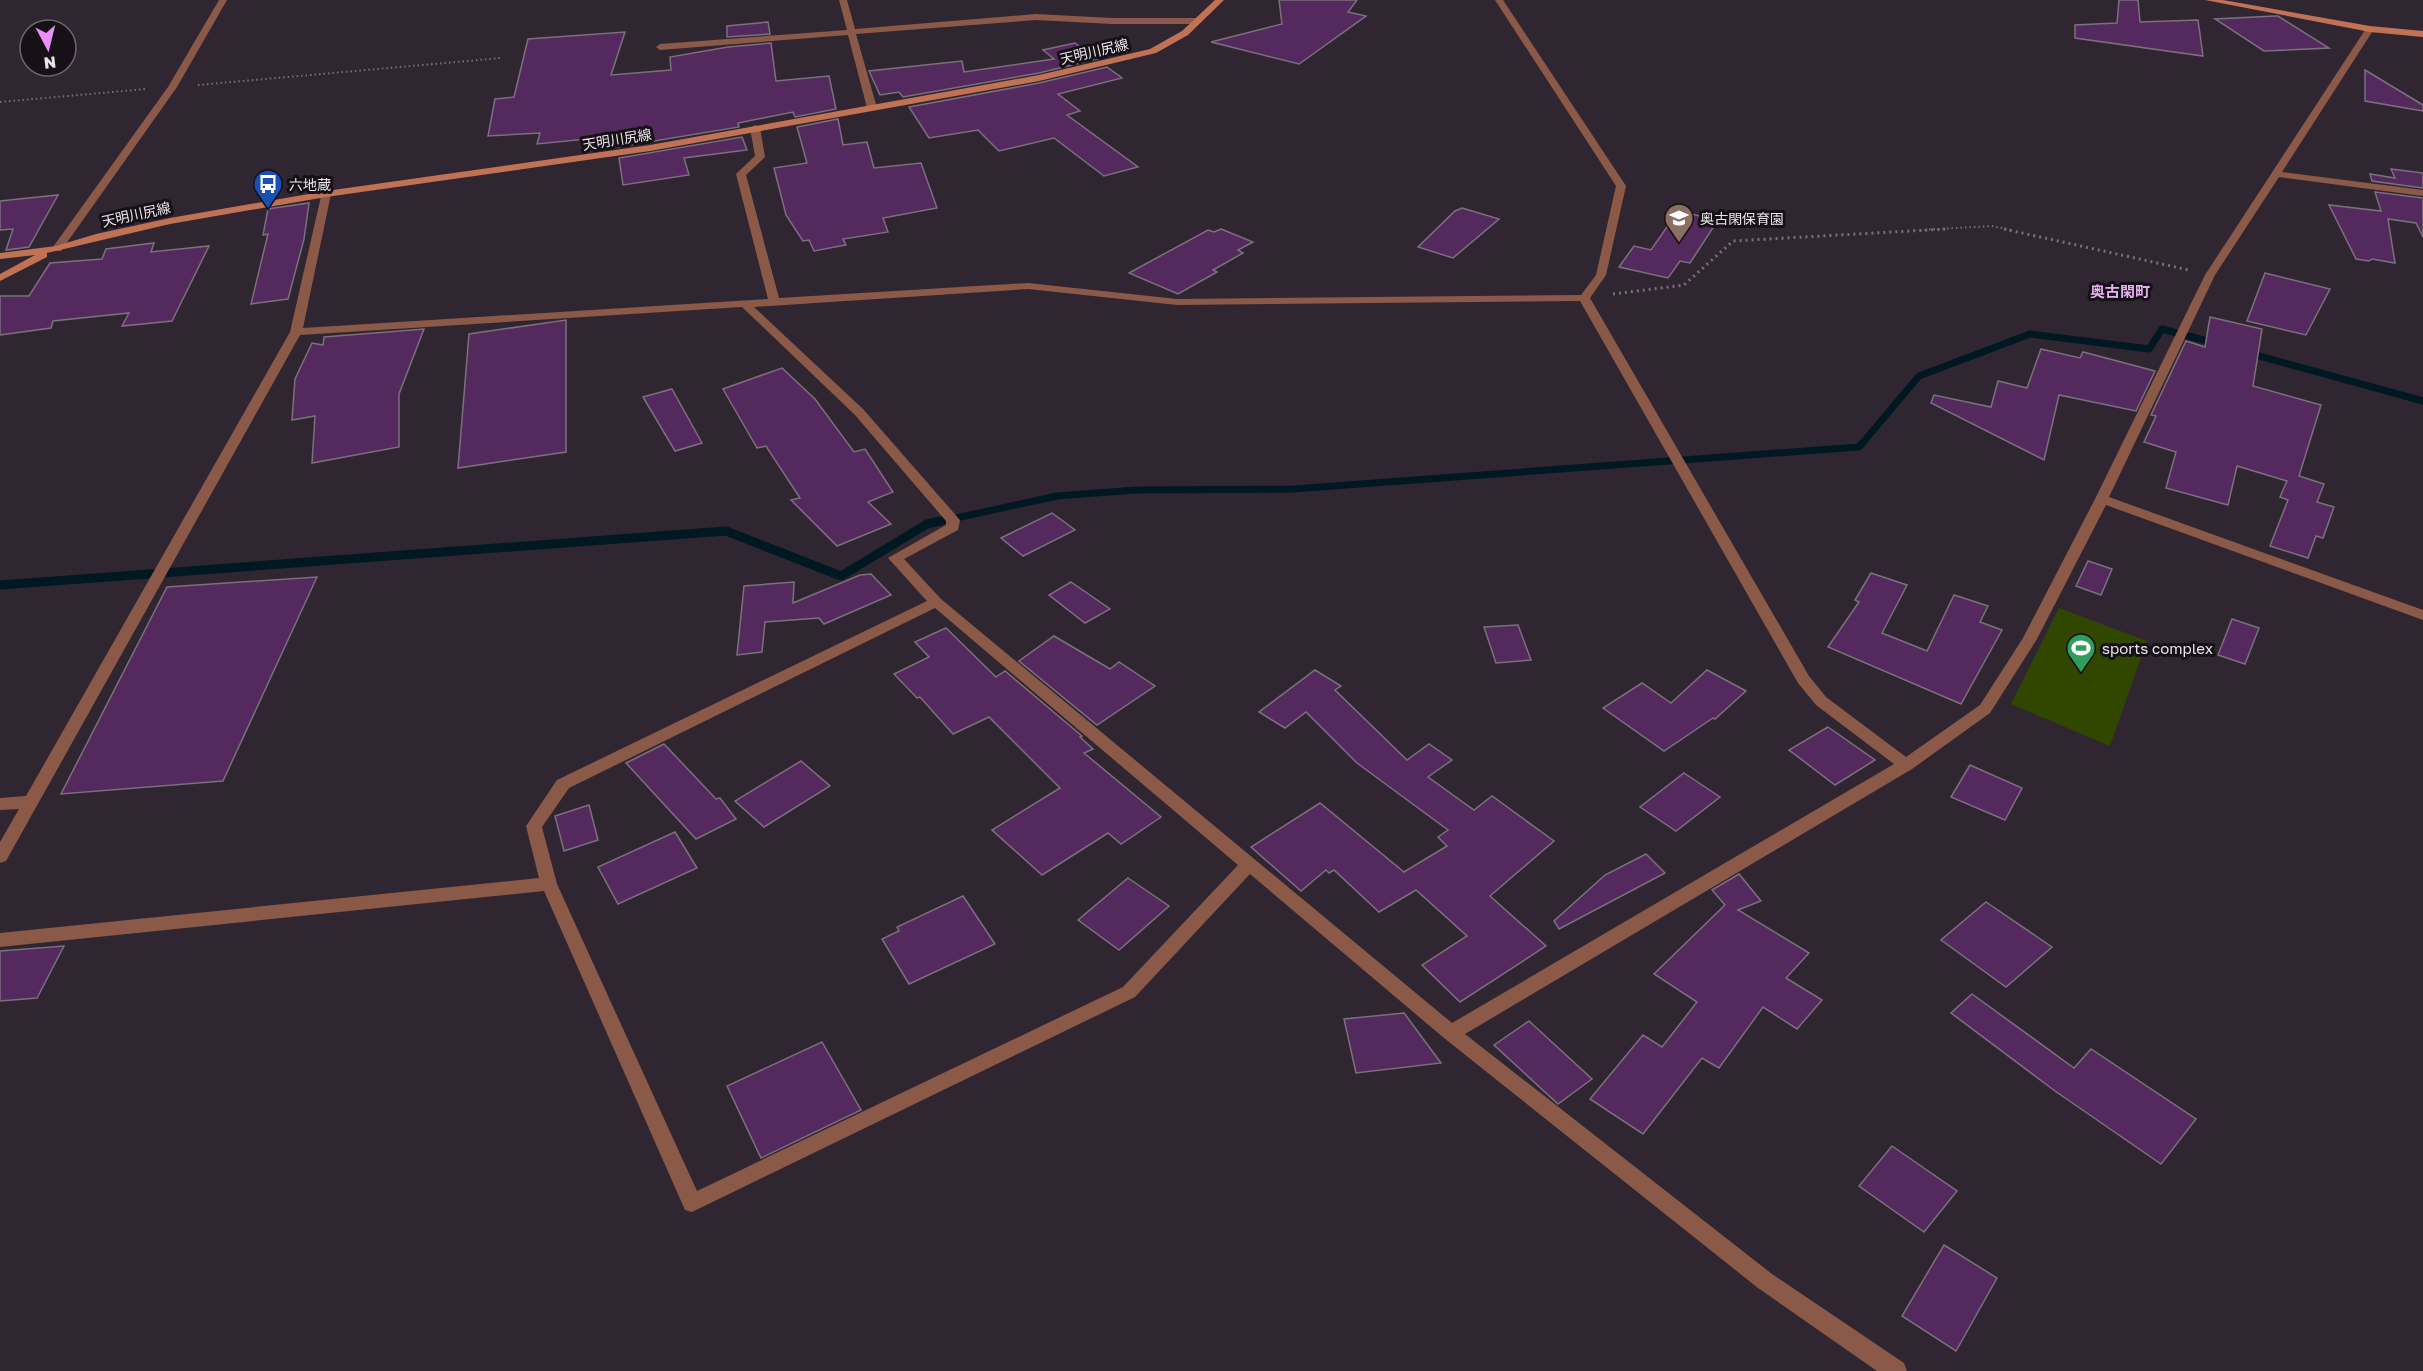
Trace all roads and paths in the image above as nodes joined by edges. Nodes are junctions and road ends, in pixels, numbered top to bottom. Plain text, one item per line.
1 (223, 0) edge
2 (843, 0) edge
3 (1220, 0) edge
4 (1499, 0) edge
5 (2209, 0) edge
6 (1198, 21) junction
7 (2370, 29) junction
8 (851, 31) junction
9 (2423, 34) edge
10 (660, 47) dead end
11 (501, 58) dead end
12 (172, 87) junction
13 (0, 102) edge
14 (872, 108) junction
15 (755, 128) junction
16 (2276, 174) junction
17 (2423, 193) edge
18 (326, 194) junction
19 (57, 249) junction
20 (0, 256) edge
21 (2210, 275) junction
22 (0, 278) edge
23 (1584, 298) junction
24 (774, 301) junction
25 (746, 305) junction
26 (296, 332) junction
27 (2102, 499) junction
28 (936, 602) junction
29 (2423, 615) edge
30 (1905, 765) junction
31 (30, 802) junction
32 (0, 804) edge
33 (0, 857) edge
34 (1250, 863) junction
35 (549, 884) junction
36 (0, 940) edge
37 (1451, 1033) junction
38 (1896, 1371) edge

1 - 12 street
2 - 8 street
3 - 6 main road, 天明川尻線
4 - 23 street
5 - 7 main road
6 - 8 street
6 - 14 main road, 天明川尻線
7 - 9 main road
7 - 16 street
8 - 10 street
8 - 14 street
11 - 12 path
12 - 13 path
12 - 19 street
14 - 15 main road, 天明川尻線
15 - 18 main road, 天明川尻線
15 - 24 street
16 - 17 street
16 - 21 street
18 - 19 main road, 天明川尻線
18 - 26 street
19 - 20 main road, 天明川尻線
19 - 22 main road
21 - 23 path
21 - 27 street
23 - 24 street
23 - 30 street
24 - 25 street
25 - 26 street
25 - 28 street
26 - 31 street
27 - 29 street
27 - 30 street
28 - 34 street
28 - 35 street
30 - 37 street
31 - 32 street
31 - 33 street
34 - 35 street
34 - 37 street
35 - 36 street
37 - 38 street

